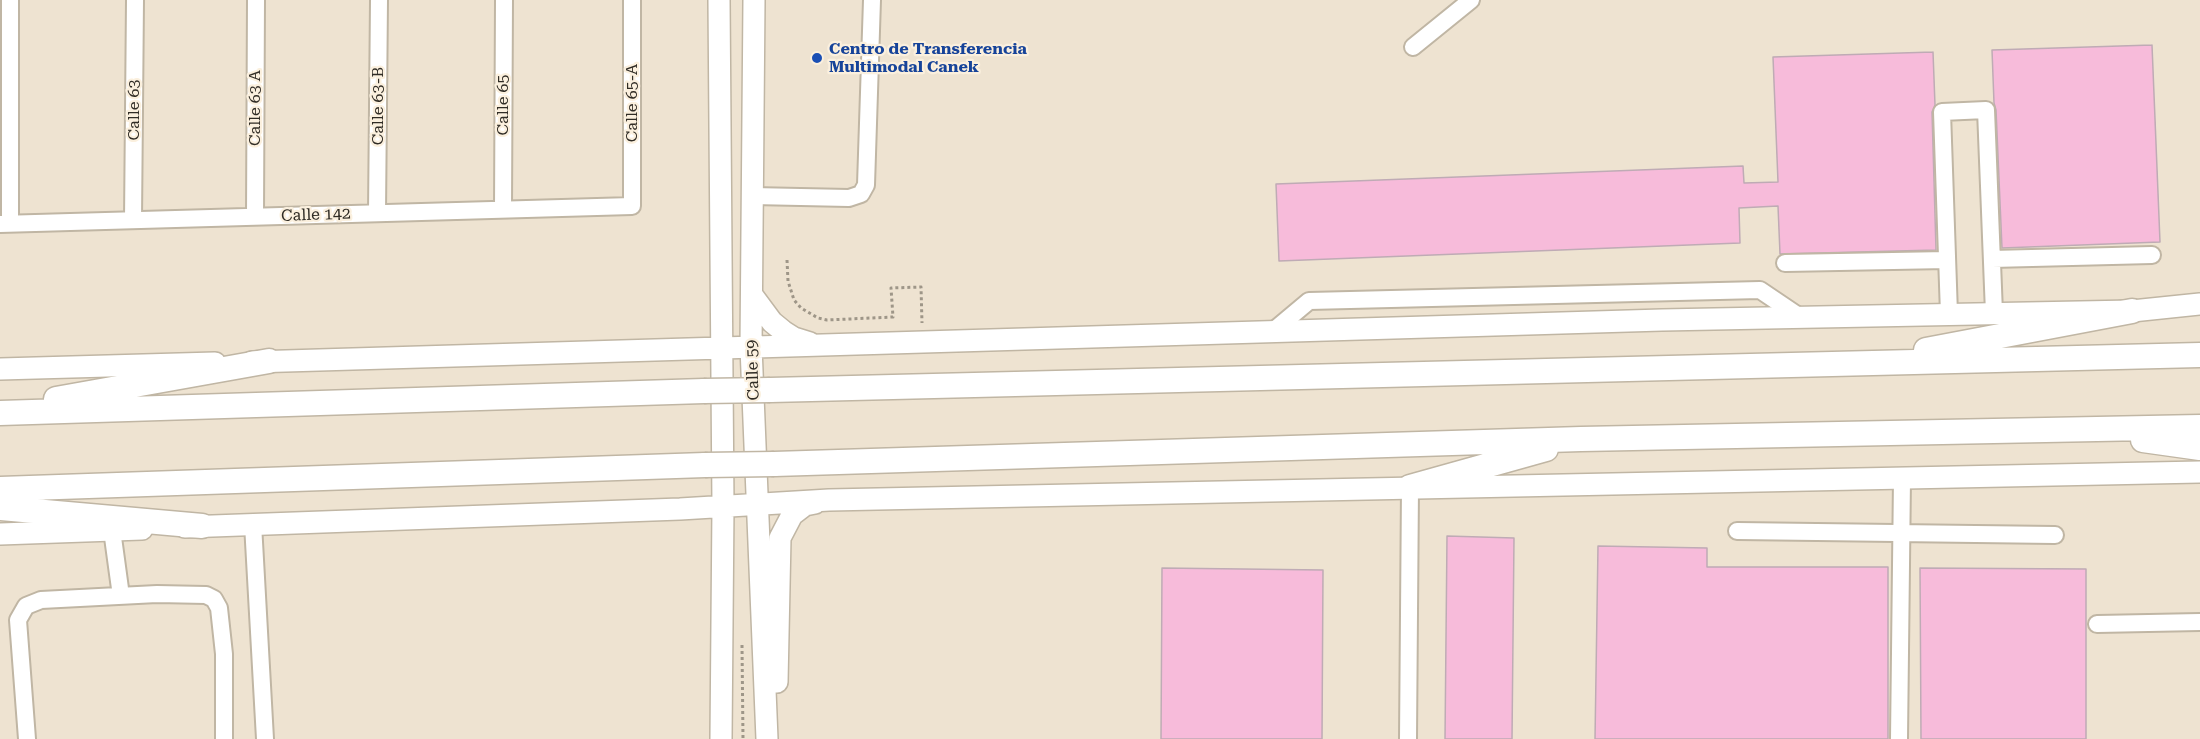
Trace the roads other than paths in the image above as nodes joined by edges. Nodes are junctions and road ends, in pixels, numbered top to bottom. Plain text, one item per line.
1 (10, 0) edge
2 (135, 0) edge
3 (256, 0) edge
4 (379, 0) edge
5 (504, 0) edge
6 (632, 0) edge
7 (718, 0) edge
8 (754, 0) edge
9 (872, 0) edge
10 (1472, 0) edge
11 (1413, 47) dead end
12 (752, 196) junction
13 (632, 206) joint
14 (503, 209) junction
15 (378, 213) junction
16 (255, 216) junction
17 (133, 220) junction
18 (5, 224) edge
19 (2152, 255) dead end
20 (1992, 259) junction
21 (1947, 260) junction
22 (1785, 263) dead end
23 (752, 295) junction
24 (2198, 301) edge
25 (2132, 310) junction
26 (1994, 313) junction
27 (1949, 314) junction
28 (1800, 317) junction
29 (1272, 332) junction
30 (819, 346) junction
31 (752, 347) junction
32 (721, 348) junction
33 (2200, 355) edge
34 (269, 361) junction
35 (1848, 365) junction
36 (0, 369) edge
37 (0, 411) edge
38 (2200, 427) edge
39 (2069, 430) junction
40 (1581, 439) junction
41 (2200, 448) edge
42 (2200, 472) edge
43 (1902, 478) junction
44 (1410, 488) junction
45 (0, 489) edge
46 (829, 500) junction
47 (758, 504) junction
48 (723, 506) junction
49 (0, 508) edge
50 (253, 524) junction
51 (202, 526) junction
52 (112, 530) junction
53 (1737, 531) dead end
54 (0, 534) edge
55 (1900, 534) junction
56 (2055, 535) dead end
57 (121, 596) junction
58 (2200, 622) edge
59 (2097, 624) dead end
60 (27, 739) edge
61 (224, 739) edge
62 (265, 739) edge
63 (721, 739) edge
64 (767, 739) edge
65 (772, 739) edge
66 (1408, 739) edge
67 (1899, 739) edge

1 - 18 street
2 - 17 street, Calle 63
3 - 16 street, Calle 63 A
4 - 15 street, Calle 63-B
5 - 14 street, Calle 65
6 - 13 street, Calle 65-A
7 - 32 main road, Calle 59
8 - 12 main road, Calle 59
9 - 12 street
10 - 11 street
12 - 23 main road, Calle 59
13 - 14 street, Calle 142
14 - 15 street, Calle 142
15 - 16 street, Calle 142
16 - 17 street, Calle 142
17 - 18 street, Calle 142
19 - 20 street
20 - 21 street
20 - 26 street
21 - 22 street
21 - 27 street
23 - 30 main road
23 - 31 main road, Calle 59
24 - 25 main road
25 - 26 main road
25 - 35 highway
26 - 27 main road
27 - 28 main road
28 - 29 main road
28 - 29 street
29 - 30 main road
30 - 31 main road
31 - 32 main road
31 - 47 main road, Calle 59
32 - 34 main road
32 - 48 main road, Calle 59
33 - 35 highway
34 - 36 main road
34 - 37 highway
35 - 37 highway, bridge
38 - 39 highway
39 - 40 highway
39 - 41 highway
40 - 44 highway
40 - 45 highway, bridge
42 - 43 main road
43 - 44 main road
43 - 55 street
44 - 46 main road
44 - 66 street
46 - 47 main road
46 - 65 main road
47 - 48 main road
47 - 64 main road, Calle 59
48 - 50 main road
48 - 63 main road, Calle 59
49 - 51 highway
50 - 51 main road
50 - 62 street
51 - 52 main road
52 - 54 main road
52 - 57 street
53 - 55 street
55 - 56 street
55 - 67 street
57 - 60 street
57 - 61 street
58 - 59 street

